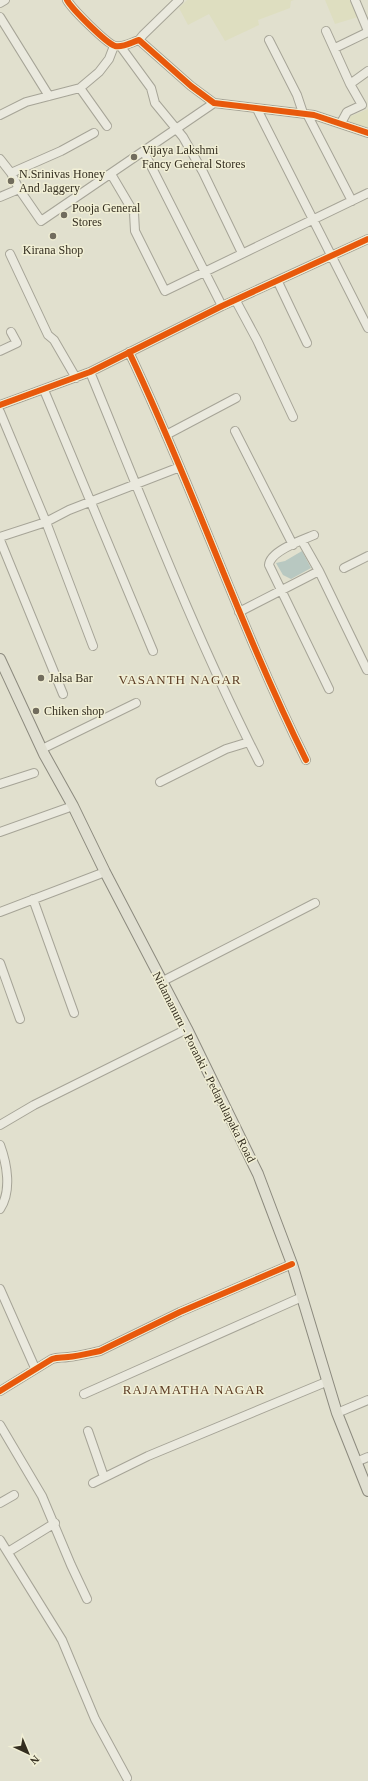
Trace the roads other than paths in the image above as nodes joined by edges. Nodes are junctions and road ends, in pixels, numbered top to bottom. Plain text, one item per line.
1 (5, 0) edge
2 (67, 0) edge
3 (179, 0) edge
4 (355, 0) edge
5 (0, 3) edge
6 (0, 17) edge
7 (326, 31) dead end
8 (368, 32) edge
9 (139, 40) junction
10 (269, 40) dead end
11 (118, 46) junction
12 (335, 48) junction
13 (368, 71) edge
14 (350, 84) junction
15 (80, 88) junction
16 (49, 96) junction
17 (214, 103) junction
18 (257, 109) junction
19 (0, 114) edge
20 (305, 114) junction
21 (341, 123) junction
22 (107, 126) dead end
23 (178, 130) junction
24 (94, 133) dead end
25 (368, 133) edge
26 (144, 152) junction
27 (0, 159) edge
28 (11, 173) junction
29 (111, 174) junction
30 (19, 189) junction
31 (368, 193) edge
32 (0, 197) edge
33 (352, 201) junction
34 (314, 220) junction
35 (368, 239) edge
36 (242, 253) junction
37 (10, 254) dead end
38 (333, 256) junction
39 (204, 272) junction
40 (278, 282) junction
41 (236, 301) junction
42 (222, 306) junction
43 (368, 328) edge
44 (11, 332) dead end
45 (307, 343) dead end
46 (0, 351) edge
47 (129, 352) junction
48 (90, 372) junction
49 (76, 378) junction
50 (44, 390) junction
51 (236, 398) dead end
52 (0, 405) edge
53 (0, 412) edge
54 (293, 417) dead end
55 (235, 431) dead end
56 (166, 435) junction
57 (180, 467) junction
58 (136, 485) junction
59 (91, 502) junction
60 (46, 522) junction
61 (314, 535) dead end
62 (0, 538) edge
63 (302, 541) junction
64 (294, 545) junction
65 (368, 556) edge
66 (344, 568) dead end
67 (319, 571) junction
68 (281, 590) junction
69 (238, 612) junction
70 (93, 646) dead end
71 (153, 651) dead end
72 (0, 659) edge
73 (367, 670) dead end
74 (329, 689) dead end
75 (63, 694) dead end
76 (136, 703) dead end
77 (249, 742) junction
78 (42, 749) junction
79 (306, 760) dead end
80 (259, 762) dead end
81 (34, 773) dead end
82 (160, 782) dead end
83 (0, 784) edge
84 (73, 806) junction
85 (0, 832) edge
86 (105, 872) junction
87 (33, 899) junction
88 (314, 903) dead end
89 (0, 912) edge
90 (0, 963) edge
91 (161, 982) junction
92 (74, 1012) dead end
93 (20, 1019) dead end
94 (187, 1029) junction
95 (0, 1125) edge
96 (0, 1145) edge
97 (3, 1179) edge
98 (0, 1209) edge
99 (292, 1264) junction
100 (0, 1289) edge
101 (302, 1297) junction
102 (35, 1368) junction
103 (326, 1382) junction
104 (0, 1391) edge
105 (84, 1394) dead end
106 (368, 1400) edge
107 (336, 1413) junction
108 (0, 1425) edge
109 (88, 1431) dead end
110 (368, 1456) edge
111 (356, 1462) junction
112 (104, 1476) junction
113 (93, 1483) dead end
114 (368, 1490) edge
115 (14, 1495) dead end
116 (0, 1503) edge
117 (55, 1523) junction
118 (0, 1540) edge
119 (8, 1552) junction
120 (87, 1599) dead end
121 (127, 1778) dead end

1 - 5 street
2 - 11 street
3 - 9 street
4 - 8 street
6 - 16 street
7 - 12 street
8 - 12 street
9 - 11 street
9 - 17 street
10 - 20 street
11 - 15 street
11 - 23 street
12 - 14 street
13 - 14 street
14 - 21 street
15 - 16 street
15 - 22 street
16 - 19 street
17 - 18 street
17 - 23 street
18 - 20 street
18 - 34 street
20 - 21 street
20 - 33 street
21 - 25 street
23 - 26 street
23 - 36 street
24 - 28 street
26 - 29 street
26 - 39 street
27 - 28 street
28 - 30 street
29 - 30 street
29 - 39 street
30 - 32 street
31 - 33 street
33 - 34 street
34 - 36 street
34 - 38 street
35 - 38 street
36 - 39 street
37 - 49 street
38 - 40 street
38 - 43 street
39 - 42 street
40 - 41 street
40 - 45 street
41 - 42 street
41 - 54 street
42 - 47 street
44 - 46 street
47 - 48 street
47 - 56 street
48 - 49 street
48 - 58 street
49 - 50 street
50 - 52 street
50 - 59 street
51 - 56 street
53 - 60 street
55 - 64 street
56 - 57 street
57 - 58 street
57 - 69 street
58 - 59 street
58 - 77 street
59 - 60 street
59 - 71 street
60 - 62 street
60 - 70 street
61 - 63 street
62 - 75 street
63 - 64 street
63 - 67 street
64 - 68 street
65 - 66 street
67 - 68 street
67 - 73 street
68 - 69 street
68 - 74 street
69 - 79 street
72 - 78 main road, Nidamanuru - Poranki - Pedapulapaka Road
76 - 78 street
77 - 80 street
77 - 82 street
78 - 84 main road, Nidamanuru - Poranki - Pedapulapaka Road
81 - 83 street
84 - 85 street
84 - 86 main road, Nidamanuru - Poranki - Pedapulapaka Road
86 - 87 street
86 - 91 main road, Nidamanuru - Poranki - Pedapulapaka Road
87 - 89 street
87 - 92 street
88 - 91 street
90 - 93 street
91 - 94 main road, Nidamanuru - Poranki - Pedapulapaka Road
94 - 95 street
94 - 99 main road, Nidamanuru - Poranki - Pedapulapaka Road
96 - 97 street
97 - 98 street
99 - 101 main road, Nidamanuru - Poranki - Pedapulapaka Road
99 - 102 street
100 - 102 street
101 - 103 main road, Nidamanuru - Poranki - Pedapulapaka Road
101 - 105 street
102 - 104 street
103 - 107 main road, Nidamanuru - Poranki - Pedapulapaka Road
103 - 112 street
106 - 107 street
107 - 111 main road, Nidamanuru - Poranki - Pedapulapaka Road
108 - 117 street
109 - 112 street
110 - 111 street
111 - 114 main road, Nidamanuru - Poranki - Pedapulapaka Road
112 - 113 street
115 - 116 street
117 - 119 street
117 - 120 street
118 - 119 street
119 - 121 street

